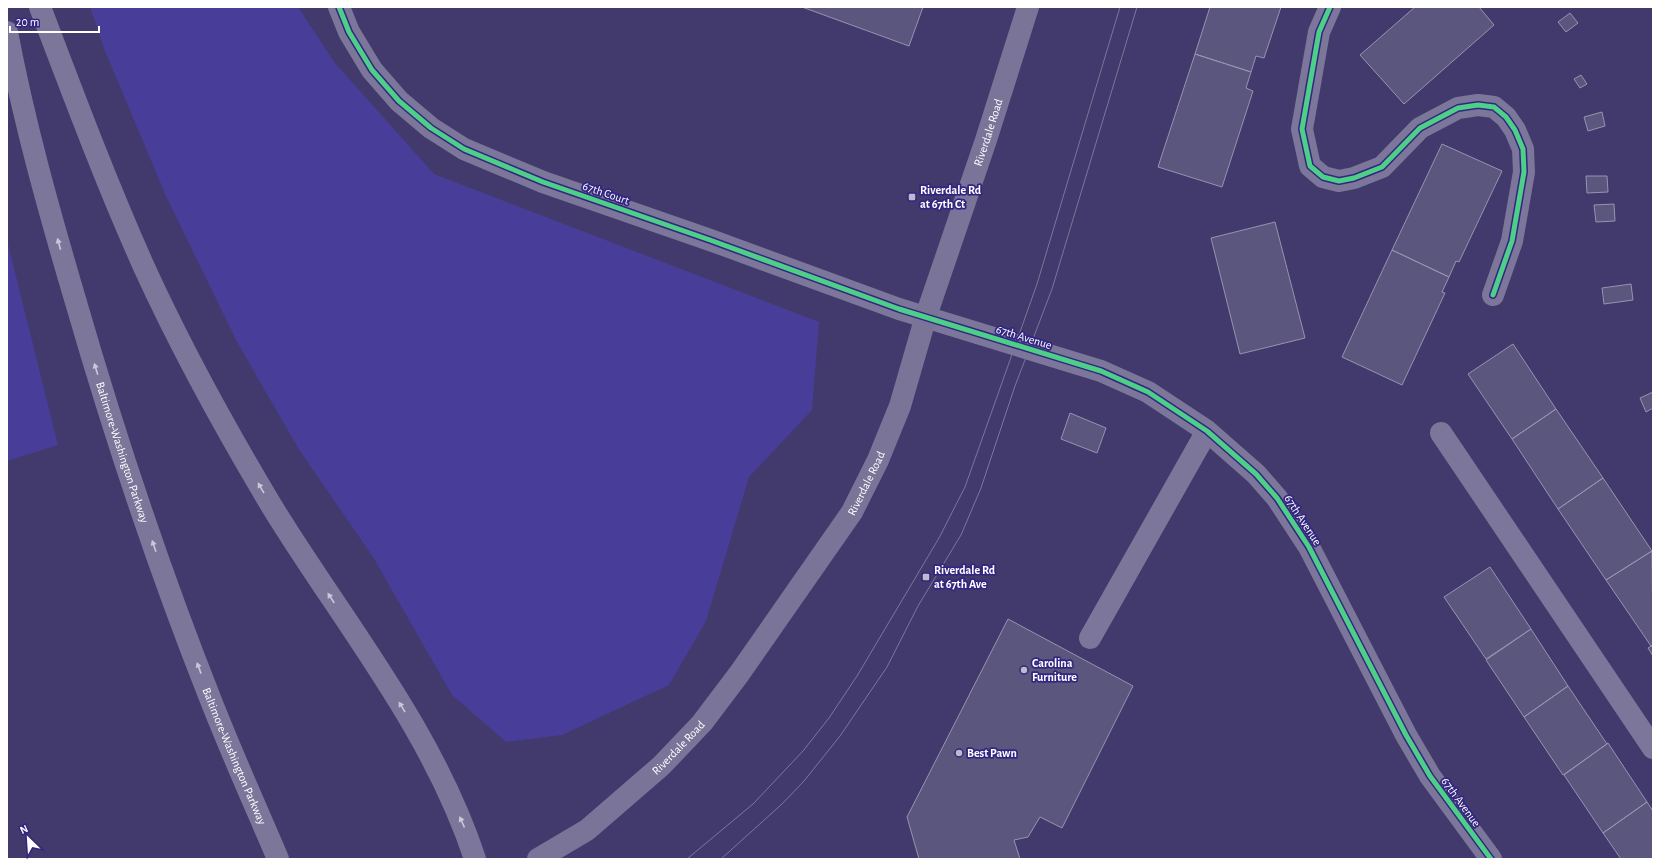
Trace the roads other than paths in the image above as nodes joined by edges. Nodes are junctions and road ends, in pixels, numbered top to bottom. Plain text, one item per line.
1 (40, 7) edge
2 (339, 7) edge
3 (1028, 7) edge
4 (1330, 7) edge
5 (7, 32) edge
6 (1493, 295) dead end
7 (926, 316) junction
8 (1207, 431) junction
9 (1441, 433) dead end
10 (1090, 638) dead end
11 (1653, 748) edge
12 (278, 859) edge
13 (475, 859) edge
14 (538, 859) edge
15 (1491, 859) edge

13 -> 1 highway
2 - 7 street, 67th Court
3 - 7 main road, Riverdale Road
4 - 6 street
12 -> 5 highway, Baltimore-Washington Parkway
7 - 8 street, 67th Avenue
7 - 14 main road, Riverdale Road
8 - 10 street
8 - 15 street, 67th Avenue
9 - 11 street

